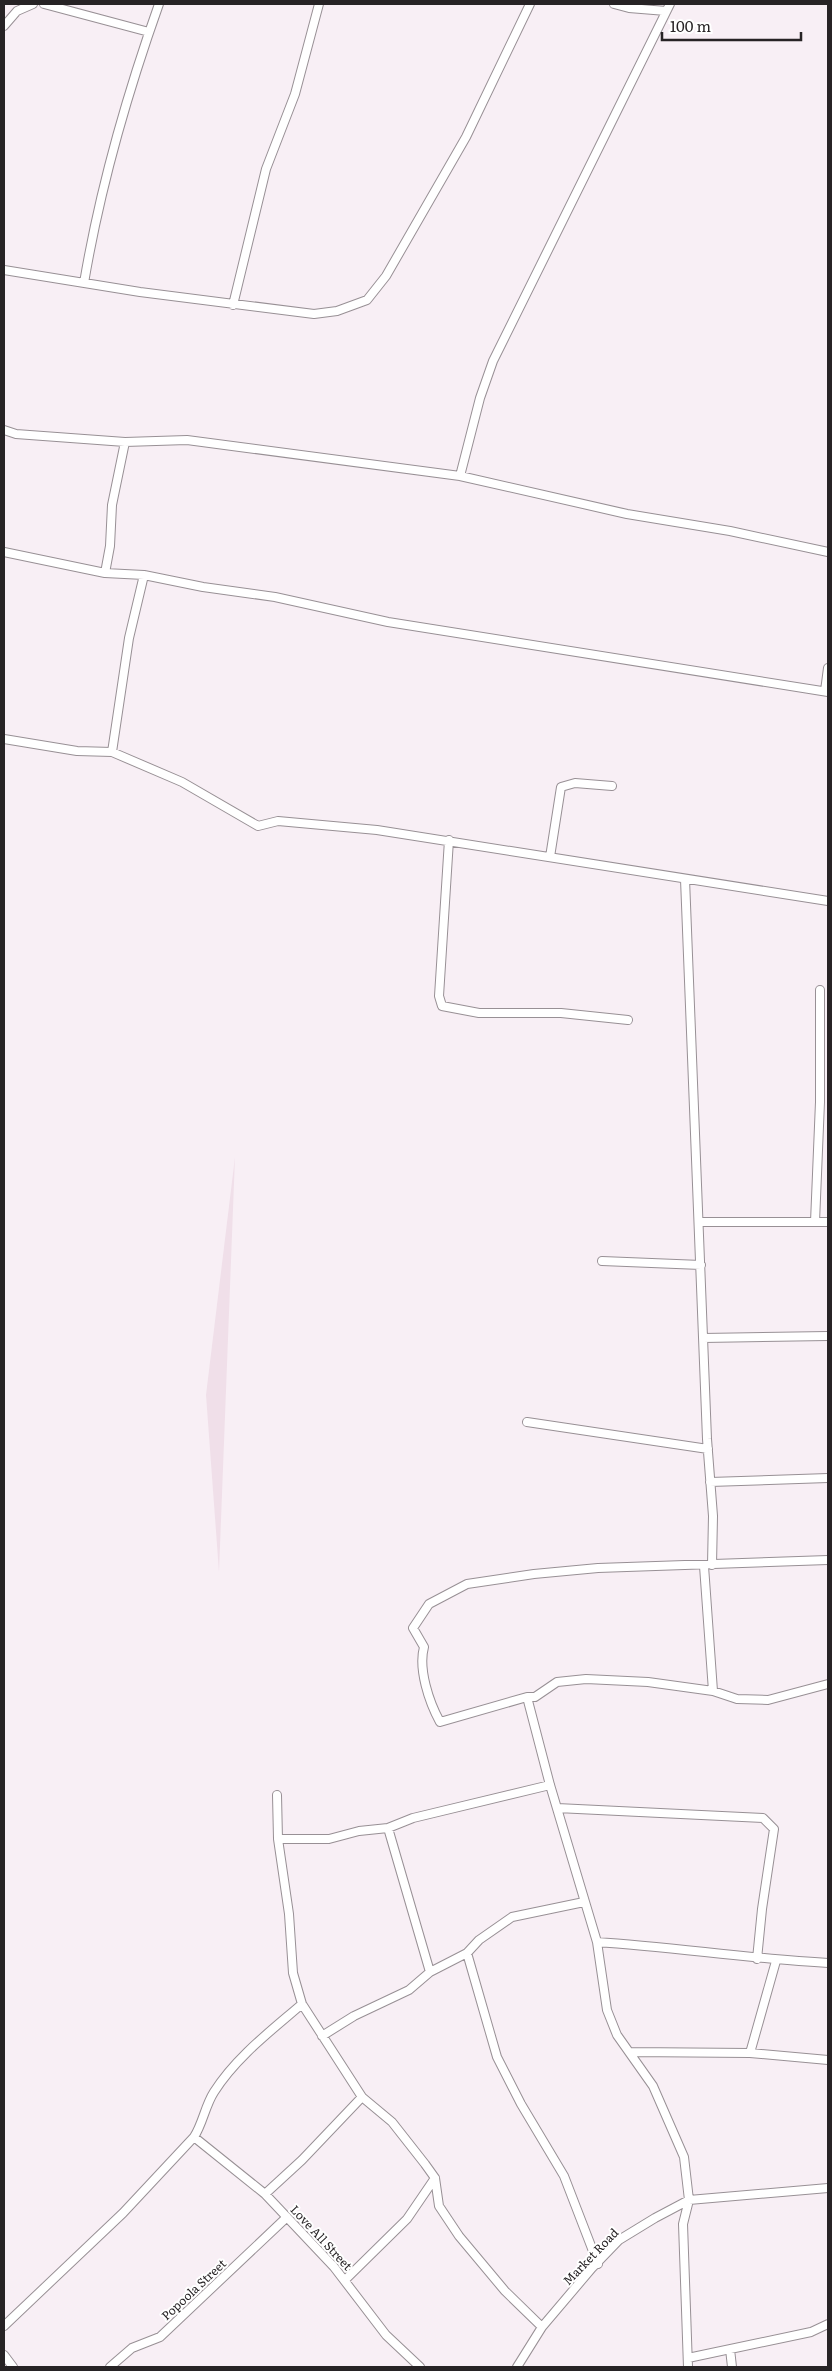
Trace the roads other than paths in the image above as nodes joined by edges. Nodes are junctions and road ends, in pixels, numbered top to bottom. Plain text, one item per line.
1 (33, 4) edge
2 (44, 4) edge
3 (159, 4) edge
4 (319, 4) edge
5 (530, 4) edge
6 (614, 4) edge
7 (668, 8) edge
8 (4, 26) edge
9 (149, 32) junction
10 (4, 270) edge
11 (84, 283) junction
12 (233, 305) junction
13 (4, 430) edge
14 (125, 442) junction
15 (460, 476) junction
16 (4, 552) edge
17 (828, 552) edge
18 (105, 573) junction
19 (144, 575) junction
20 (828, 668) edge
21 (826, 692) edge
22 (4, 739) edge
23 (112, 752) junction
24 (612, 786) dead end
25 (449, 840) junction
26 (550, 857) junction
27 (685, 878) junction
28 (828, 901) edge
29 (820, 990) dead end
30 (628, 1020) dead end
31 (824, 1102) edge
32 (699, 1222) junction
33 (815, 1222) junction
34 (828, 1222) edge
35 (602, 1261) dead end
36 (700, 1265) junction
37 (828, 1336) edge
38 (703, 1338) junction
39 (527, 1422) dead end
40 (708, 1449) junction
41 (828, 1478) edge
42 (710, 1482) junction
43 (828, 1560) edge
44 (708, 1565) junction
45 (828, 1684) edge
46 (713, 1691) junction
47 (527, 1697) junction
48 (550, 1786) junction
49 (277, 1795) dead end
50 (557, 1808) junction
51 (388, 1828) junction
52 (278, 1838) junction
53 (584, 1902) junction
54 (597, 1942) junction
55 (467, 1953) junction
56 (757, 1959) junction
57 (776, 1961) junction
58 (828, 1963) edge
59 (430, 1972) junction
60 (302, 2004) junction
61 (322, 2036) junction
62 (630, 2052) junction
63 (750, 2053) junction
64 (828, 2060) edge
65 (362, 2097) junction
66 (194, 2138) junction
67 (434, 2178) junction
68 (828, 2188) edge
69 (265, 2194) junction
70 (689, 2200) junction
71 (286, 2217) junction
72 (598, 2264) junction
73 (345, 2280) junction
74 (828, 2324) edge
75 (4, 2326) edge
76 (542, 2327) junction
77 (730, 2349) junction
78 (4, 2355) edge
79 (688, 2358) junction
80 (12, 2367) edge
81 (110, 2367) edge
82 (420, 2367) edge
83 (517, 2367) edge
84 (688, 2367) edge
85 (732, 2367) edge

1 - 8 street
2 - 9 street
3 - 9 street
4 - 12 street
5 - 12 street
6 - 7 street
7 - 15 street
9 - 11 street
10 - 11 street
11 - 12 street
13 - 14 street
14 - 15 street
14 - 18 street
15 - 17 street
16 - 18 street
18 - 19 street
19 - 21 street
19 - 23 street
20 - 21 street
22 - 23 street
23 - 25 street
24 - 26 street
25 - 26 street
25 - 30 street
26 - 27 street
27 - 28 street
27 - 32 street
29 - 31 street
31 - 33 street
32 - 33 street
32 - 36 street
33 - 34 street
35 - 36 street
36 - 38 street
37 - 38 street
38 - 40 street
39 - 40 street
40 - 42 street
41 - 42 street
42 - 44 street
43 - 44 street
44 - 46 street
44 - 47 street
45 - 46 street
46 - 47 street
47 - 48 street
48 - 50 street
48 - 51 street
49 - 52 street
50 - 53 street
50 - 56 street
51 - 52 street
51 - 59 street
52 - 60 street
53 - 54 street
53 - 55 street
54 - 56 street
54 - 62 street
55 - 59 street
55 - 72 street
56 - 57 street
57 - 58 street
57 - 63 street
59 - 61 street
60 - 61 street
60 - 66 street
61 - 65 street
62 - 63 street
62 - 70 street
63 - 64 street
65 - 67 street
65 - 69 street
66 - 69 street, Love All Street
66 - 75 street
67 - 73 street
67 - 76 street
68 - 70 street, Market Road
69 - 71 street, Love All Street
70 - 72 street, Market Road
70 - 79 street
71 - 73 street, Love All Street
71 - 81 street, Popoola Street
72 - 76 street, Market Road
73 - 82 street, Love All Street
74 - 77 street
76 - 83 street, Market Road
77 - 79 street
77 - 85 street
78 - 80 street
79 - 84 street

